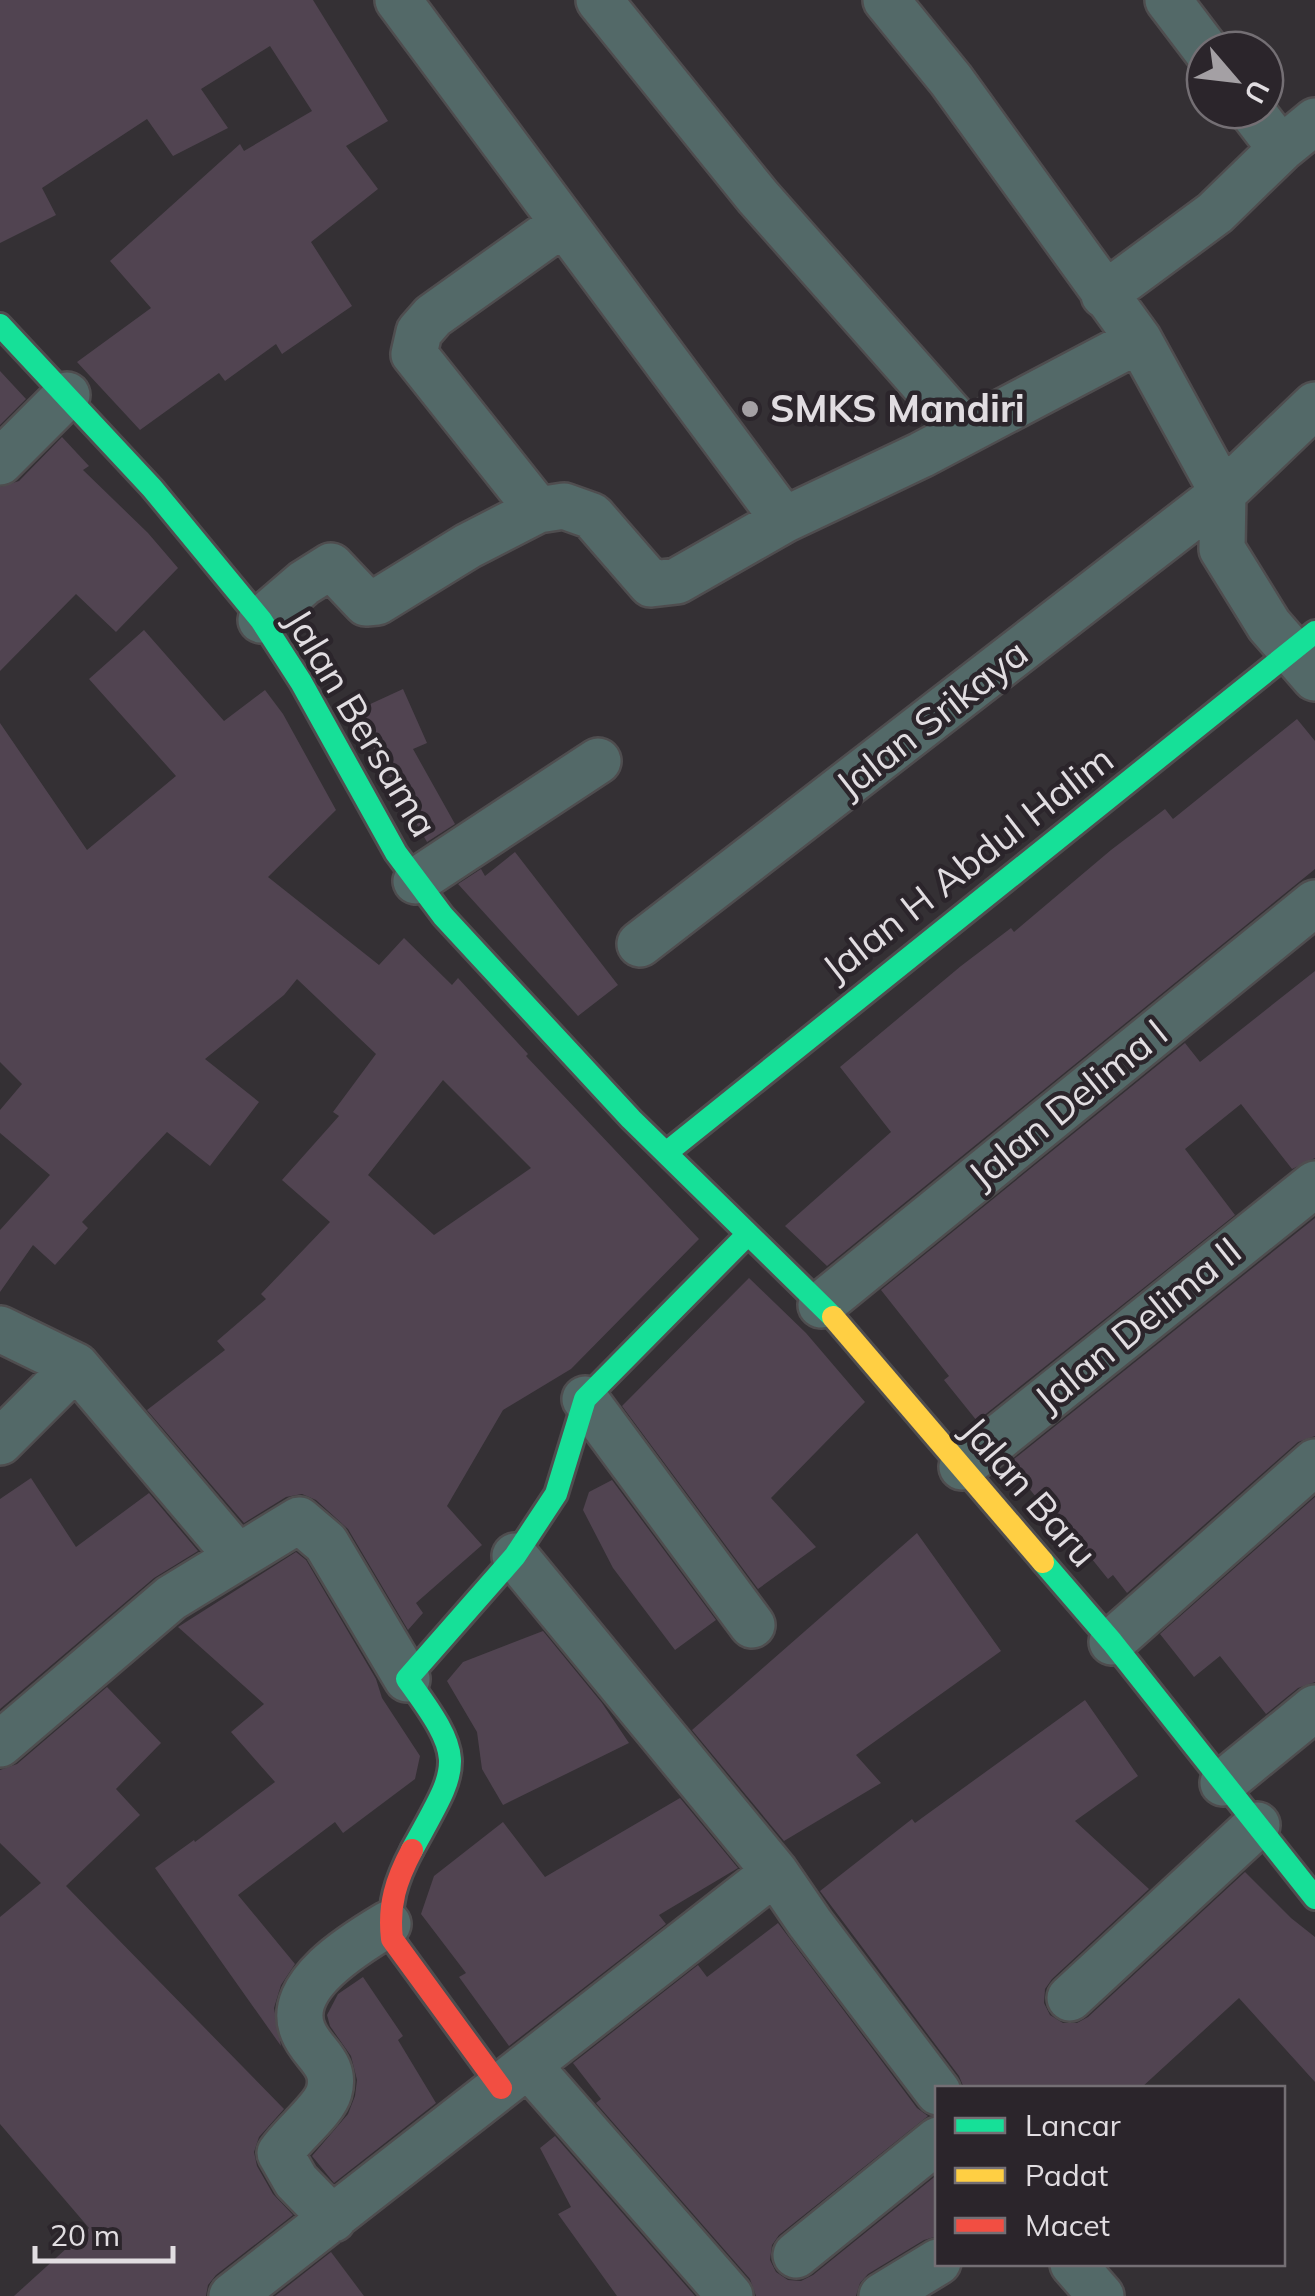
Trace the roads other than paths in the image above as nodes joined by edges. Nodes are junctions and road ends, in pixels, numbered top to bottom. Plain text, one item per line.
1 (398, 0) edge
2 (599, 0) edge
3 (886, 0) edge
4 (1168, 0) edge
5 (1191, 30) edge
6 (1298, 135) edge
7 (562, 224) junction
8 (1104, 295) junction
9 (0, 325) edge
10 (1139, 340) junction
11 (66, 395) junction
12 (1315, 405) edge
13 (965, 431) junction
14 (0, 462) edge
15 (1223, 493) junction
16 (538, 510) junction
17 (784, 520) junction
18 (261, 620) junction
19 (1307, 654) edge
20 (598, 761) dead end
21 (416, 882) junction
22 (1315, 904) edge
23 (640, 944) dead end
24 (666, 1153) junction
25 (1315, 1184) edge
26 (748, 1234) junction
27 (822, 1305) junction
28 (0, 1330) edge
29 (76, 1366) junction
30 (586, 1399) junction
31 (0, 1442) edge
32 (1315, 1462) edge
33 (962, 1467) junction
34 (237, 1556) junction
35 (515, 1556) junction
36 (752, 1625) dead end
37 (1112, 1642) junction
38 (408, 1679) junction
39 (1315, 1708) edge
40 (0, 1744) edge
41 (1223, 1783) junction
42 (1257, 1825) junction
43 (776, 1872) junction
44 (1315, 1898) edge
45 (388, 1924) junction
46 (1070, 1998) dead end
47 (515, 2077) junction
48 (935, 2088) edge
49 (935, 2142) edge
50 (333, 2218) junction
51 (796, 2255) dead end
52 (935, 2264) edge
53 (1075, 2266) edge
54 (232, 2296) edge
55 (730, 2296) edge
56 (882, 2296) edge
57 (1101, 2296) edge

1 - 7 street
2 - 13 street
3 - 8 street
4 - 5 street
6 - 8 street
7 - 16 street
7 - 17 street
8 - 10 street
9 - 11 street, Jalan Bersama
10 - 13 street
10 - 15 street
11 - 14 street
11 - 18 street, Jalan Bersama
12 - 15 street, Jalan Srikaya
13 - 17 street
15 - 19 street
15 - 23 street, Jalan Srikaya
16 - 17 street
16 - 18 street
18 - 21 street, Jalan Bersama
19 - 24 street, Jalan H Abdul Halim
20 - 21 street
21 - 24 street, Jalan Bersama
22 - 27 street, Jalan Delima I
24 - 26 street, Jalan Baru
25 - 33 street, Jalan Delima II
26 - 27 street, Jalan Baru
26 - 30 street
27 - 33 street, Jalan Baru
28 - 29 street
29 - 31 street
29 - 34 street
30 - 35 street
30 - 36 street
32 - 37 street
33 - 37 street, Jalan Baru
34 - 38 street
34 - 40 street
35 - 38 street
35 - 43 street
37 - 41 street, Jalan Baru
38 - 45 street
39 - 41 street
41 - 42 street, Jalan Baru
42 - 44 street, Jalan Baru
42 - 46 street
43 - 47 street
43 - 48 street
45 - 47 street
45 - 50 street
47 - 50 street
47 - 55 street
49 - 51 street
50 - 54 street
52 - 56 street
53 - 57 street

